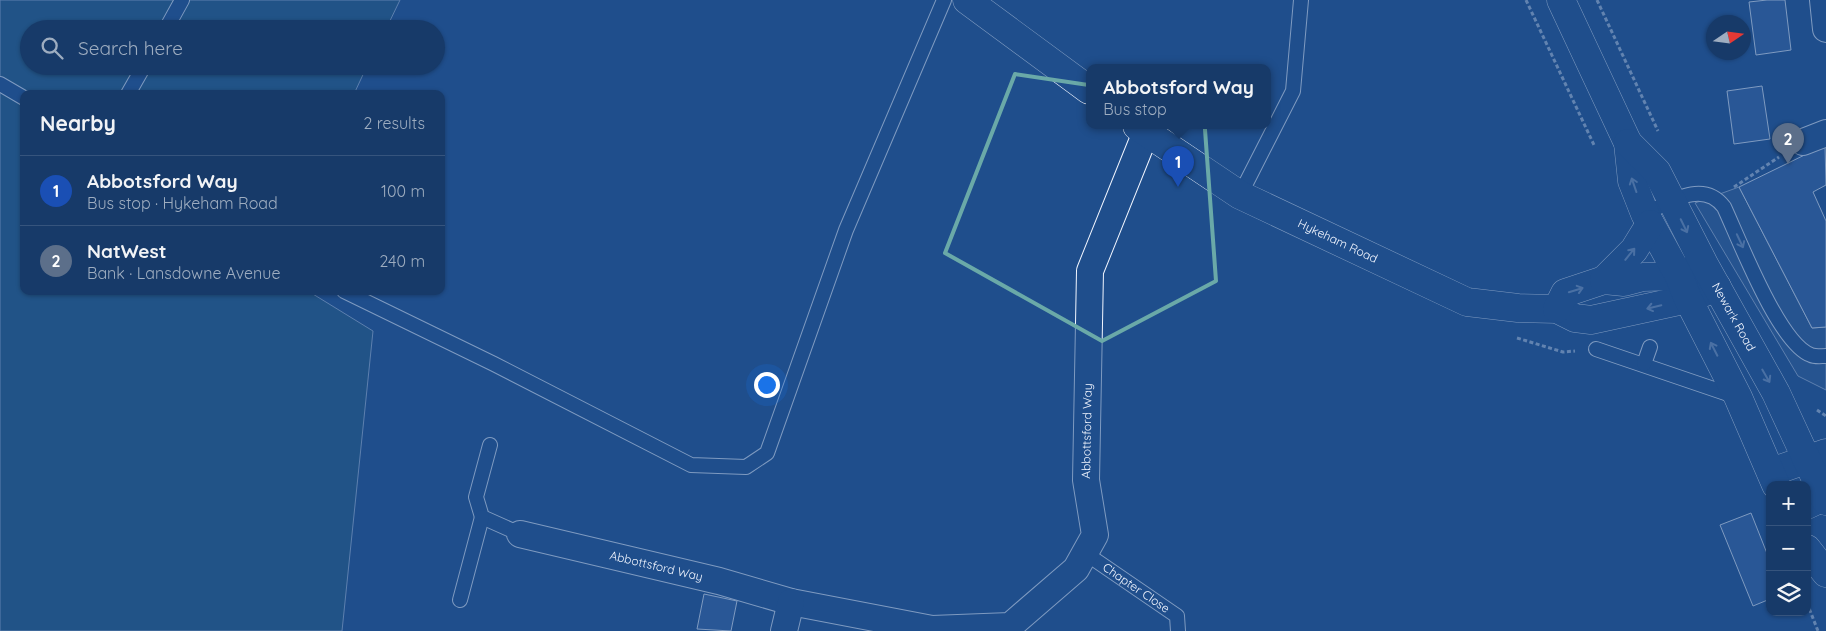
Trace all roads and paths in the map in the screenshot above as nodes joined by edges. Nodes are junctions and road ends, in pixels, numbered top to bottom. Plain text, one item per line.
1 (182, 0) edge
2 (944, 0) edge
3 (967, 0) edge
4 (1301, 0) edge
5 (1526, 0) edge
6 (1561, 0) edge
7 (1597, 0) edge
8 (1823, 0) edge
9 (171, 20) edge
10 (1826, 29) edge
11 (139, 75) edge
12 (0, 84) edge
13 (1086, 88) edge
14 (130, 90) edge
15 (20, 96) edge
16 (1142, 129) edge
17 (1659, 132) dead end
18 (1814, 137) edge
19 (1628, 143) junction
20 (1595, 146) dead end
21 (1240, 195) junction
22 (1717, 198) junction
23 (1672, 201) junction
24 (1648, 219) junction
25 (1710, 276) junction
26 (1604, 280) junction
27 (1684, 287) junction
28 (352, 295) edge
29 (1557, 310) junction
30 (1650, 347) dead end
31 (1596, 349) dead end
32 (1826, 356) edge
33 (1644, 364) junction
34 (1738, 397) junction
35 (490, 445) dead end
36 (1816, 456) edge
37 (1774, 479) edge
38 (1821, 500) edge
39 (482, 517) junction
40 (520, 534) joint
41 (1085, 553) junction
42 (1811, 554) edge
43 (1826, 573) edge
44 (460, 600) dead end
45 (791, 602) junction
46 (1811, 613) edge
47 (932, 630) edge
48 (784, 631) edge
49 (1178, 631) edge
50 (1818, 631) edge

1 - 9 lane
2 - 28 lane
3 - 13 main road
4 - 21 lane
5 - 20 path
6 - 19 main road, Newark Road
7 - 17 path
8 - 10 street
11 - 14 lane
12 - 15 lane
16 - 21 main road, Hykeham Road
16 - 41 street, Abbottsford Way
18 - 22 path
19 - 23 main road, Newark Road
24 -> 19 main road, Newark Road
21 - 29 main road, Hykeham Road
22 - 23 lane
22 -> 32 lane
23 - 24 lane
23 -> 25 main road, Newark Road
26 -> 24 main road
24 - 27 main road, Newark Road
25 - 27 main road, Hykeham Road
25 -> 36 main road, Newark Road
26 - 27 main road, Hykeham Road
29 -> 26 main road, Hykeham Road
27 -> 29 main road, Hykeham Road
34 -> 27 main road, Newark Road
30 - 33 lane
31 - 33 lane
33 - 34 lane
34 - 37 main road, Newark Road
35 - 39 lane
36 - 37 main road
36 - 38 main road, Newark Road
39 - 40 lane
39 - 44 lane
40 - 45 street, Abbottsford Way
41 - 47 street, Abbottsford Way
41 - 49 lane, Chapter Close
42 - 43 main road
45 - 47 street, Abbottsford Way
45 - 48 street
46 - 50 path

